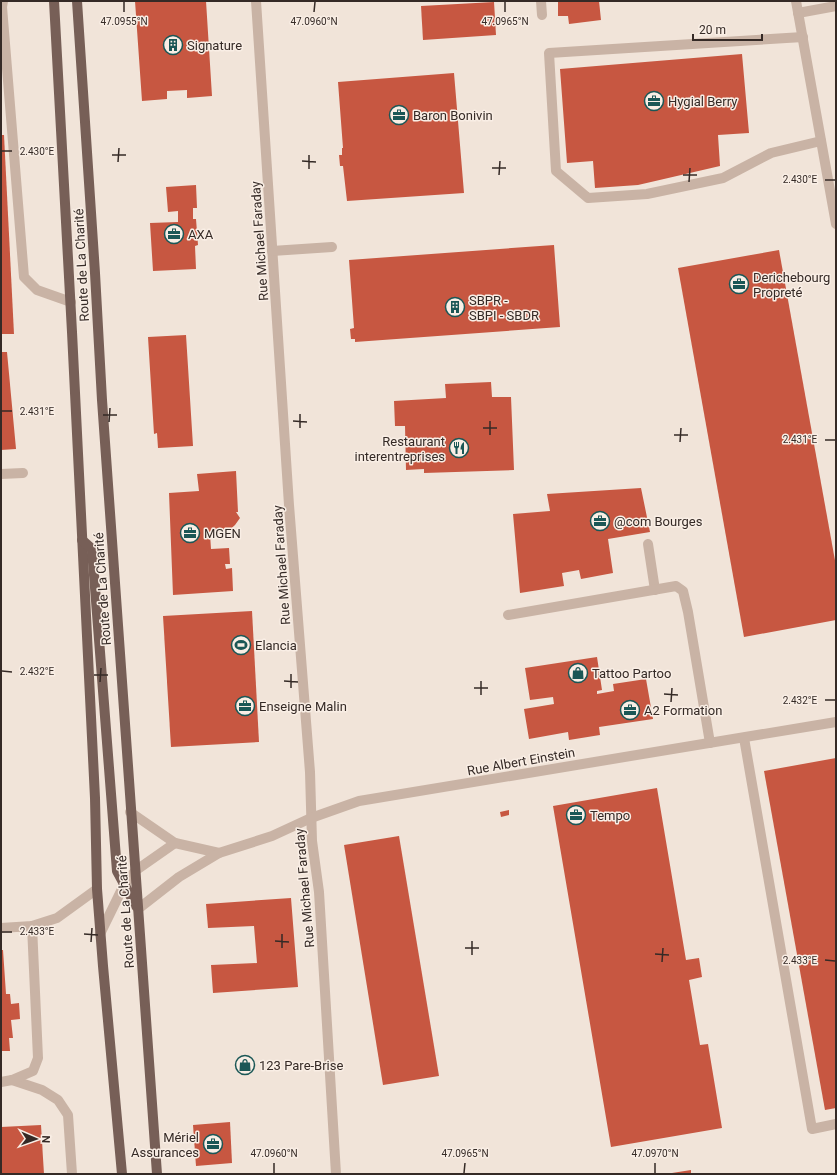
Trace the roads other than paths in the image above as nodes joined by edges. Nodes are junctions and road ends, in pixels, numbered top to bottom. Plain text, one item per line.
1 (4, 1) edge
2 (54, 1) edge
3 (77, 1) edge
4 (256, 1) edge
5 (541, 1) edge
6 (796, 1) edge
7 (836, 6) edge
8 (798, 13) junction
9 (542, 15) dead end
10 (803, 37) junction
11 (821, 141) junction
12 (834, 207) edge
13 (836, 224) edge
14 (332, 247) dead end
15 (272, 251) junction
16 (71, 302) junction
17 (23, 473) dead end
18 (1, 474) edge
19 (82, 540) junction
20 (648, 544) dead end
21 (655, 590) junction
22 (508, 615) dead end
23 (836, 722) edge
24 (744, 738) junction
25 (710, 743) junction
26 (130, 812) junction
27 (311, 818) junction
28 (175, 843) junction
29 (218, 853) junction
30 (135, 871) junction
31 (124, 885) junction
32 (97, 889) junction
33 (138, 909) junction
34 (32, 926) junction
35 (1, 928) edge
36 (100, 934) junction
37 (12, 1080) junction
38 (1, 1082) edge
39 (836, 1124) edge
40 (72, 1174) edge
41 (122, 1174) edge
42 (157, 1174) edge
43 (336, 1174) edge

1 - 16 street
2 - 16 main road, Route de La Charité
3 - 26 main road, Route de La Charité
4 - 15 street, Rue Michael Faraday
5 - 9 street
6 - 8 street
7 - 8 street
8 - 10 street
10 - 11 street
10 - 11 street
11 - 12 street
12 - 13 street
14 - 15 street
15 - 27 street, Rue Michael Faraday
16 - 19 main road, Route de La Charité
17 - 18 street
19 - 31 main road
19 - 32 main road, Route de La Charité
20 - 21 street
21 - 22 street
21 - 25 street
23 - 24 street, Rue Albert Einstein
24 - 25 street, Rue Albert Einstein
24 - 39 street
25 - 27 street, Rue Albert Einstein
26 - 28 street
26 - 30 main road, Route de La Charité
27 - 29 street, Rue Albert Einstein
27 - 43 street, Rue Michael Faraday
28 - 29 street
28 - 30 street
29 - 33 street, Rue Albert Einstein
30 - 31 street
30 - 33 main road, Route de La Charité
31 - 33 main road
31 - 36 street
32 - 34 street
32 - 36 main road, Route de La Charité
33 - 42 main road, Route de La Charité
34 - 35 street
34 - 37 street
36 - 41 main road, Route de La Charité
37 - 38 street
37 - 40 street

